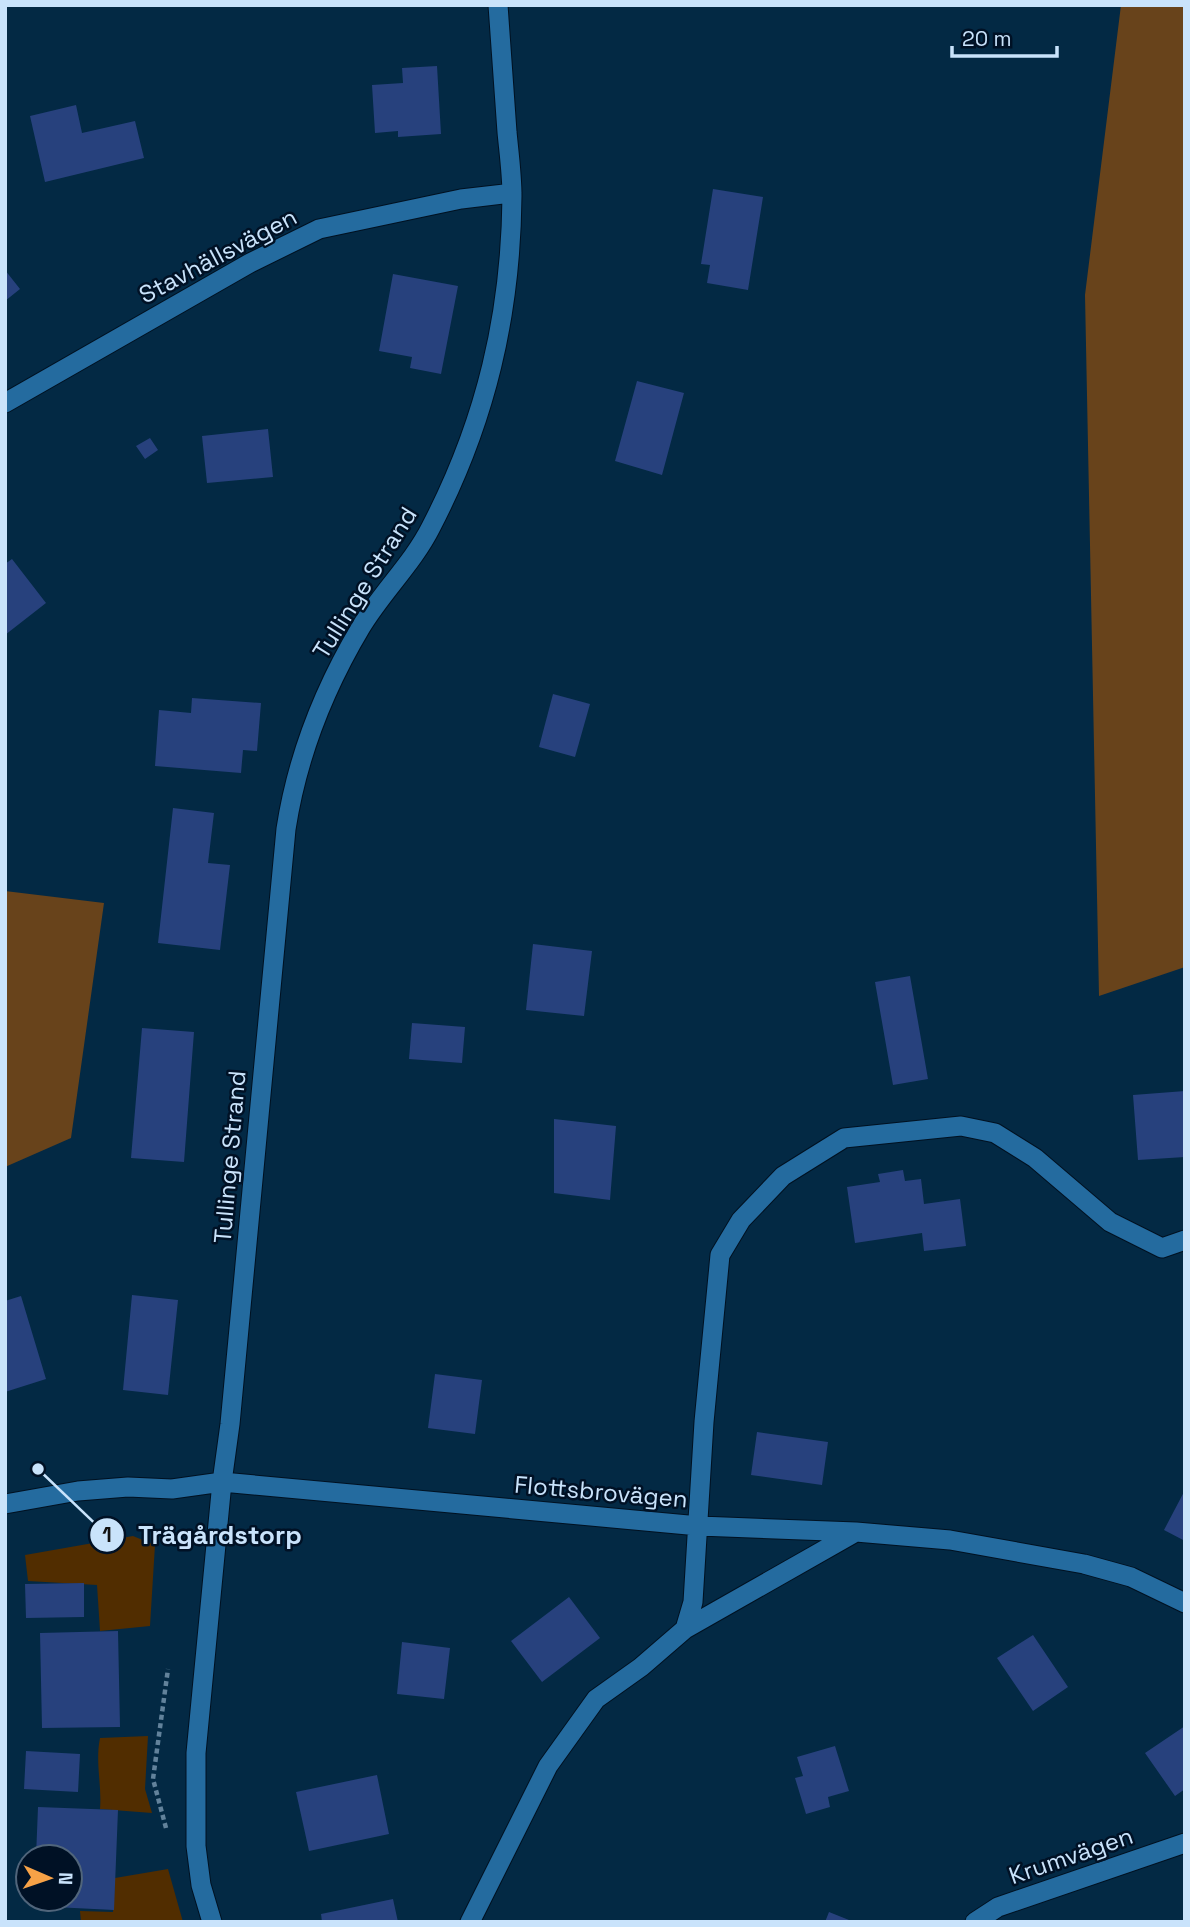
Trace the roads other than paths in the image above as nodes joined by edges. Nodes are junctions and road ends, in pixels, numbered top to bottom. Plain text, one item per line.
1 (498, 5) edge
2 (512, 193) junction
3 (5, 403) edge
4 (1185, 1240) edge
5 (222, 1482) junction
6 (5, 1504) edge
7 (699, 1526) junction
8 (856, 1532) junction
9 (1185, 1603) edge
10 (685, 1629) junction
11 (1185, 1843) edge
12 (212, 1922) edge
13 (470, 1922) edge
14 (975, 1922) edge

1 - 2 street, Tullinge Strand
2 - 3 street, Stavhällsvägen
2 - 5 street, Tullinge Strand
4 - 7 street
5 - 6 street, Flottsbrovägen
5 - 7 street, Flottsbrovägen
5 - 12 street, Tullinge Strand
7 - 8 street, Flottsbrovägen
7 - 10 street
8 - 9 street, Flottsbrovägen
8 - 10 street
10 - 13 street
11 - 14 street, Krumvägen

